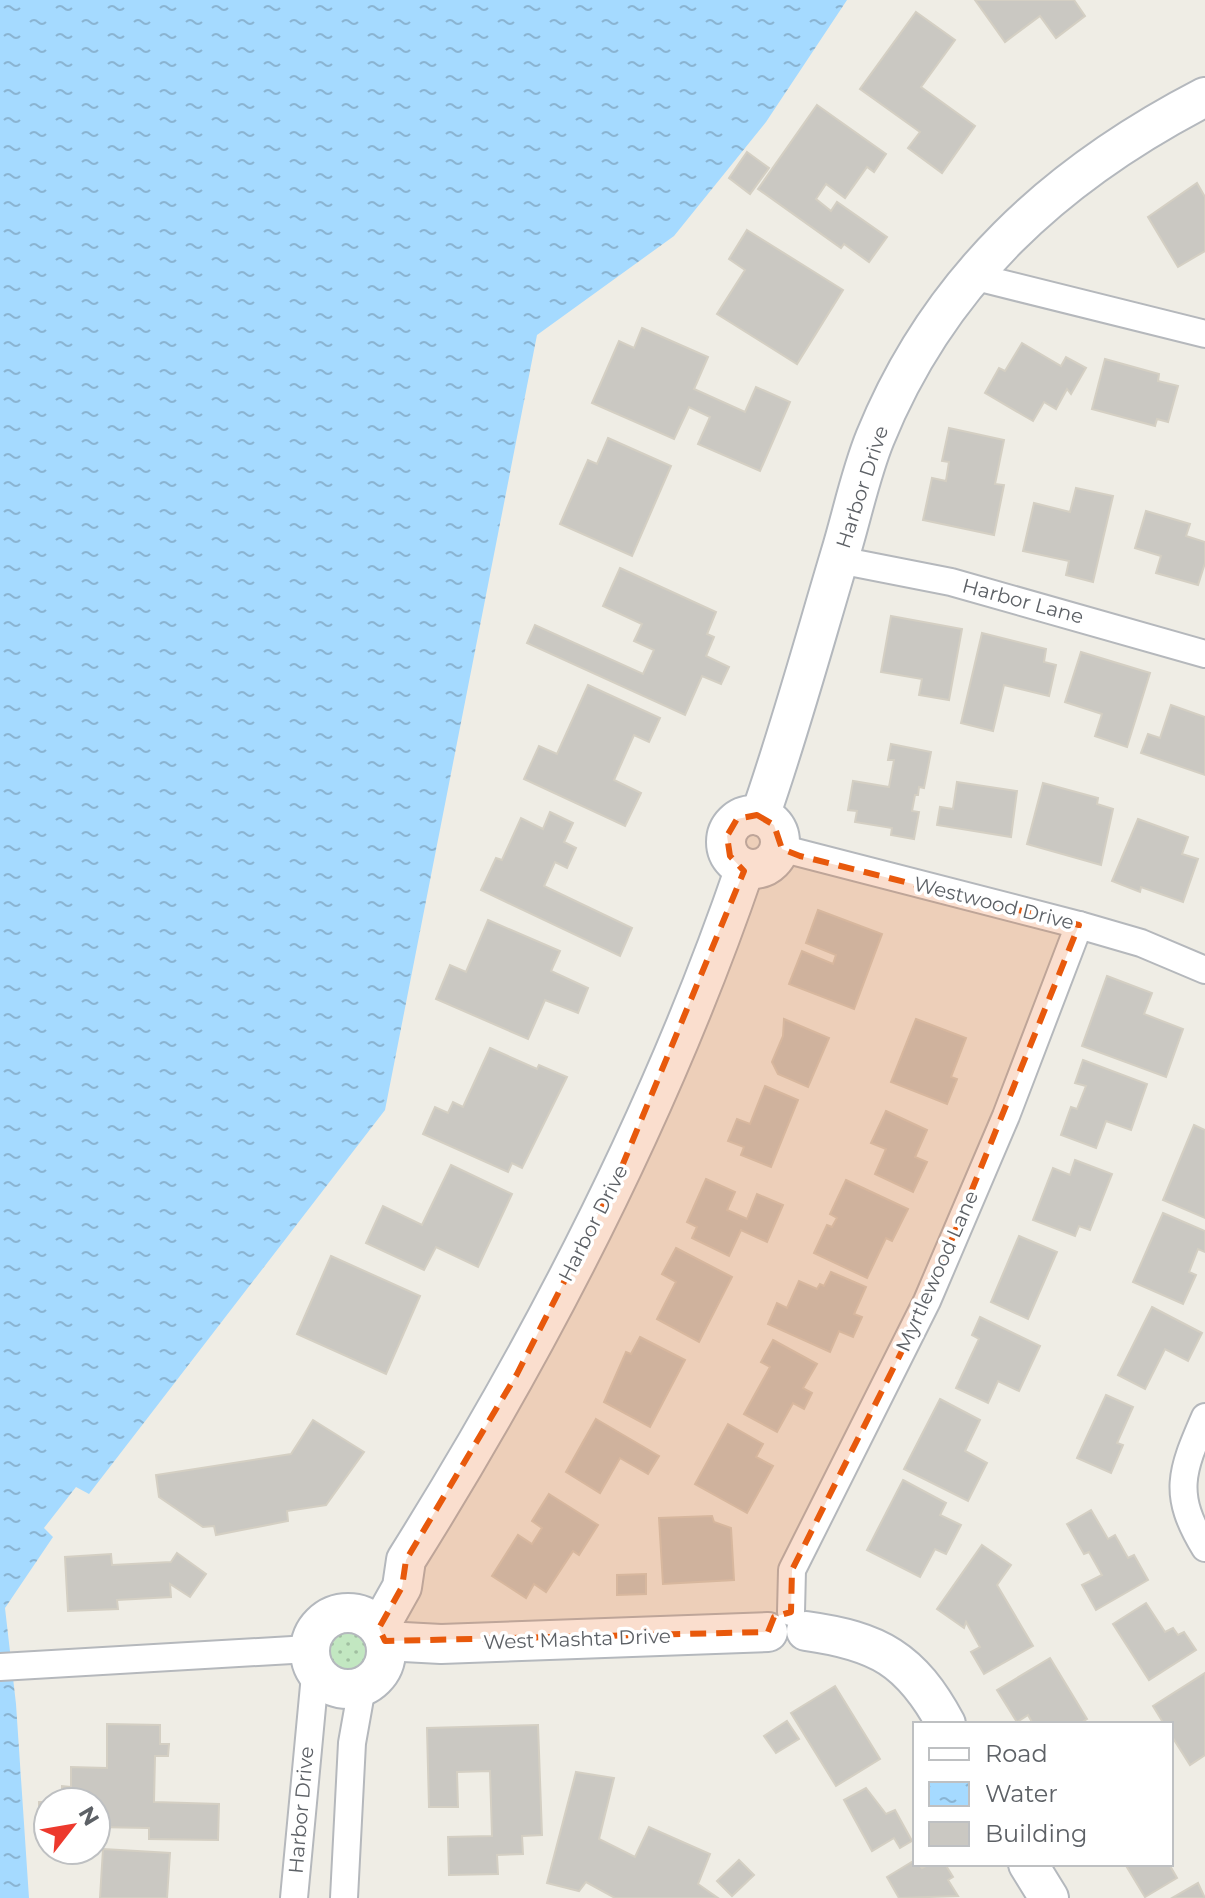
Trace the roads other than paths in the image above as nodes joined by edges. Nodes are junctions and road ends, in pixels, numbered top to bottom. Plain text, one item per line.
1 (1205, 97) edge
2 (972, 276) junction
3 (1205, 334) edge
4 (839, 560) junction
5 (1205, 654) edge
6 (760, 816) junction
7 (780, 848) junction
8 (745, 868) junction
9 (1079, 925) junction
10 (1205, 970) edge
11 (1205, 1417) edge
12 (1205, 1548) edge
13 (406, 1560) junction
14 (343, 1612) junction
15 (788, 1625) junction
16 (382, 1635) junction
17 (312, 1662) junction
18 (0, 1667) edge
19 (362, 1687) junction
20 (945, 1722) edge
21 (1029, 1866) edge
22 (294, 1898) edge
23 (344, 1898) edge
24 (1049, 1898) edge

1 - 2 street, Harbor Drive
2 - 3 street
2 - 4 street, Harbor Drive
4 - 5 street, Harbor Lane
4 - 6 street, Harbor Drive
6 - 7 street
6 - 8 street
7 - 8 street
7 - 9 street, Westwood Drive
8 - 13 street, Harbor Drive
9 - 10 street, Westwood Drive
9 - 15 street, Myrtlewood Lane
11 - 12 street
13 - 14 street, Harbor Drive
13 - 16 street, Harbor Drive
14 - 16 street
14 - 17 street
15 - 16 street, West Mashta Drive
15 - 20 street, West Mashta Drive
16 - 19 street
17 - 18 street
17 - 19 street
17 - 22 street, Harbor Drive
19 - 23 street
21 - 24 street

